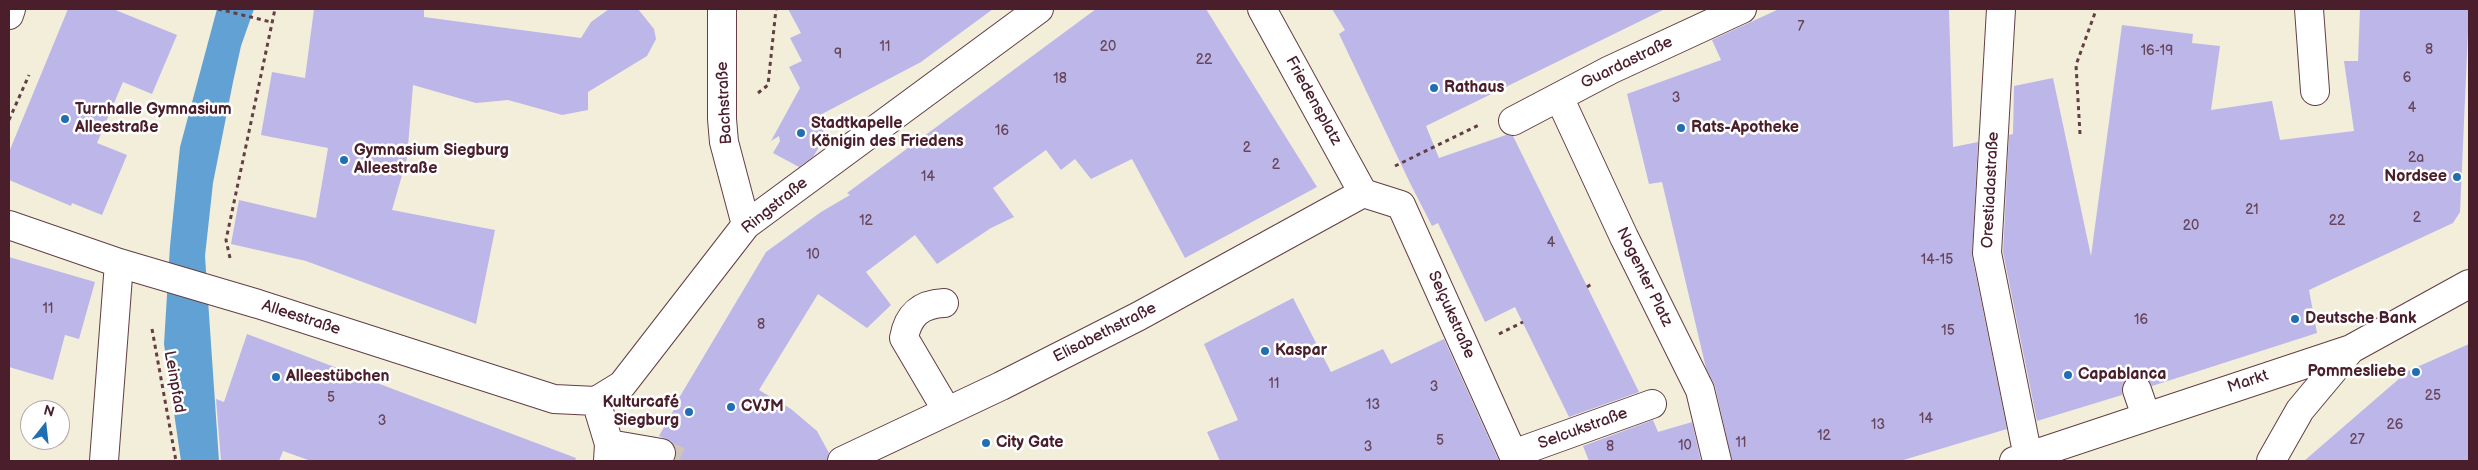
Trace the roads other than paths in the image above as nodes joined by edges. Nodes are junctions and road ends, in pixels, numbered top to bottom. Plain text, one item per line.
1 (11, 9) edge
2 (722, 9) edge
3 (1039, 9) edge
4 (1262, 9) edge
5 (1742, 9) edge
6 (2002, 9) edge
7 (2309, 9) edge
8 (9, 15) edge
9 (2315, 91) dead end
10 (1559, 97) junction
11 (1514, 121) road end
12 (1360, 188) junction
13 (9, 225) edge
14 (746, 225) junction
15 (119, 263) junction
16 (2469, 284) edge
17 (944, 303) dead end
18 (2351, 349) junction
19 (2137, 390) dead end
20 (596, 400) junction
21 (1652, 404) dead end
22 (947, 411) junction
23 (2146, 416) junction
24 (609, 453) edge
25 (660, 453) tunnel mouth
26 (1515, 458) edge
27 (2021, 459) edge
28 (104, 461) edge
29 (842, 461) edge
30 (1717, 461) edge
31 (2271, 461) edge

1 - 8 street
2 - 14 street, Bachstraße
3 - 14 street, Ringstraße
4 - 12 street, Friedensplatz
5 - 10 street, Guardastraße
6 - 27 street, Orestiadastraße
7 - 9 street
10 - 11 street, Guardastraße
10 - 30 street, Nogenter Platz
12 - 22 street, Elisabethstraße
12 - 26 street, Selçukstraße
13 - 15 street, Alleestraße
14 - 20 street, Ringstraße
15 - 20 street, Alleestraße
15 - 28 street
16 - 18 street, Markt
17 - 22 street
18 - 23 street, Markt
18 - 31 street, Markt
19 - 23 street
20 - 24 street
21 - 26 street, Selcukstraße
22 - 29 street, Elisabethstraße
23 - 27 street, Markt
24 - 25 street

